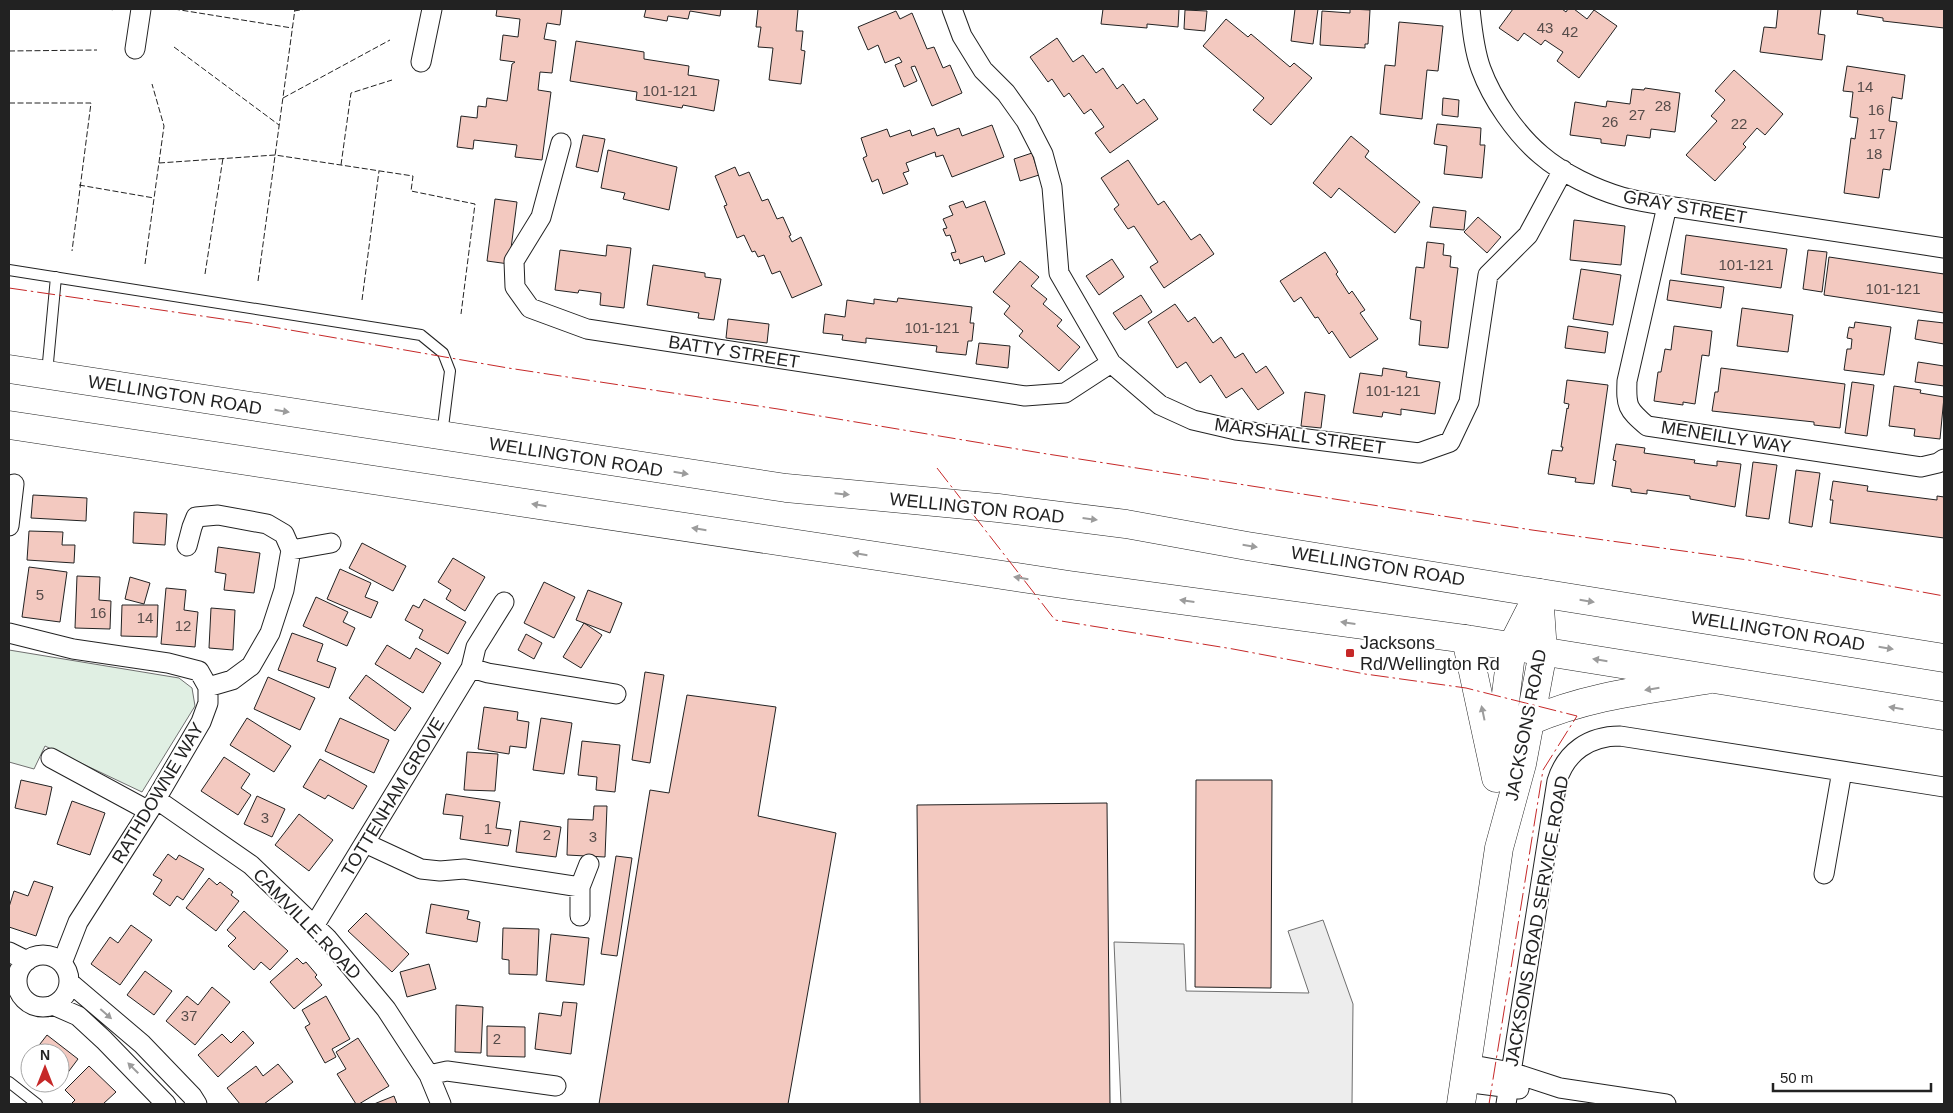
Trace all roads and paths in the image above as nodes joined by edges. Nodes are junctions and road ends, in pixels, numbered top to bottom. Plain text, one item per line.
1 (141, 9) edge
2 (432, 9) edge
3 (952, 9) edge
4 (1470, 9) edge
5 (135, 49) dead end
6 (421, 62) dead end
7 (561, 143) dead end
8 (1564, 170) junction
9 (1667, 206) junction
10 (1944, 248) edge
11 (9, 270) edge
12 (56, 277) junction
13 (1111, 363) junction
14 (9, 369) edge
15 (47, 375) junction
16 (9, 425) edge
17 (442, 436) junction
18 (1944, 458) edge
19 (14, 484) dead end
20 (9, 526) edge
21 (332, 543) dead end
22 (187, 546) dead end
23 (291, 550) junction
24 (1539, 593) junction
25 (504, 602) dead end
26 (9, 634) edge
27 (1466, 639) junction
28 (1512, 646) junction
29 (1543, 652) junction
30 (1944, 658) edge
31 (471, 668) junction
32 (1717, 678) junction
33 (208, 687) junction
34 (616, 694) dead end
35 (1944, 716) edge
36 (1530, 721) junction
37 (50, 758) dead end
38 (1842, 771) junction
39 (1496, 778) junction
40 (1944, 787) edge
41 (152, 805) junction
42 (365, 843) junction
43 (1499, 848) junction
44 (590, 864) dead end
45 (1824, 874) dead end
46 (580, 887) junction
47 (580, 916) dead end
48 (314, 926) junction
49 (9, 952) edge
50 (44, 960) junction
51 (69, 982) junction
52 (15, 992) edge
53 (53, 1006) junction
54 (429, 1075) junction
55 (9, 1082) edge
56 (1464, 1084) edge
57 (556, 1086) dead end
58 (1508, 1088) edge
59 (37, 1104) edge
60 (166, 1104) edge
61 (197, 1104) edge
62 (441, 1104) edge
63 (1666, 1104) edge

1 - 5 street
2 - 6 street
3 - 13 street, MARSHALL STREET
4 - 8 street, GRAY STREET
7 - 13 street, BATTY STREET
8 - 9 street, GRAY STREET
8 - 13 street, MARSHALL STREET
9 - 10 street, GRAY STREET
9 - 18 street, MENEILLY WAY
11 - 12 lane
12 - 15 lane
12 - 17 lane
14 - 15 main road, WELLINGTON ROAD
15 -> 17 main road, WELLINGTON ROAD
27 -> 16 main road
17 -> 24 main road, WELLINGTON ROAD
19 - 20 street
21 - 23 street
22 - 23 street
23 - 33 street
24 - 28 main road, JACKSONS ROAD
24 - 29 main road, JACKSONS ROAD
24 -> 30 main road, WELLINGTON ROAD
25 - 31 street, TOTTENHAM GROVE
26 - 33 street
27 - 28 main road
39 -> 27 main road
28 - 29 main road
28 - 39 main road, JACKSONS ROAD
32 -> 29 main road
29 - 36 main road, JACKSONS ROAD
31 - 34 street
31 - 42 street, TOTTENHAM GROVE
35 -> 32 main road
32 -> 36 main road
33 - 41 street, RATHDOWNE WAY
36 - 43 main road, JACKSONS ROAD
37 - 41 street, CAMVILLE ROAD
38 - 40 street
38 - 45 street
38 - 58 street, JACKSONS ROAD SERVICE ROAD
39 - 43 main road, JACKSONS ROAD
41 - 48 street, CAMVILLE ROAD
41 - 50 street, RATHDOWNE WAY
42 - 46 street
42 - 48 street, TOTTENHAM GROVE
43 - 56 main road, JACKSONS ROAD
44 - 46 street
46 - 47 street
48 - 54 street, CAMVILLE ROAD
49 - 50 street
50 - 51 street
50 - 52 street
51 - 53 street
51 -> 61 street
52 - 53 street
60 -> 53 street
54 - 57 street
54 - 62 street, CAMVILLE ROAD
55 - 59 lane
56 - 58 street
58 - 63 street

